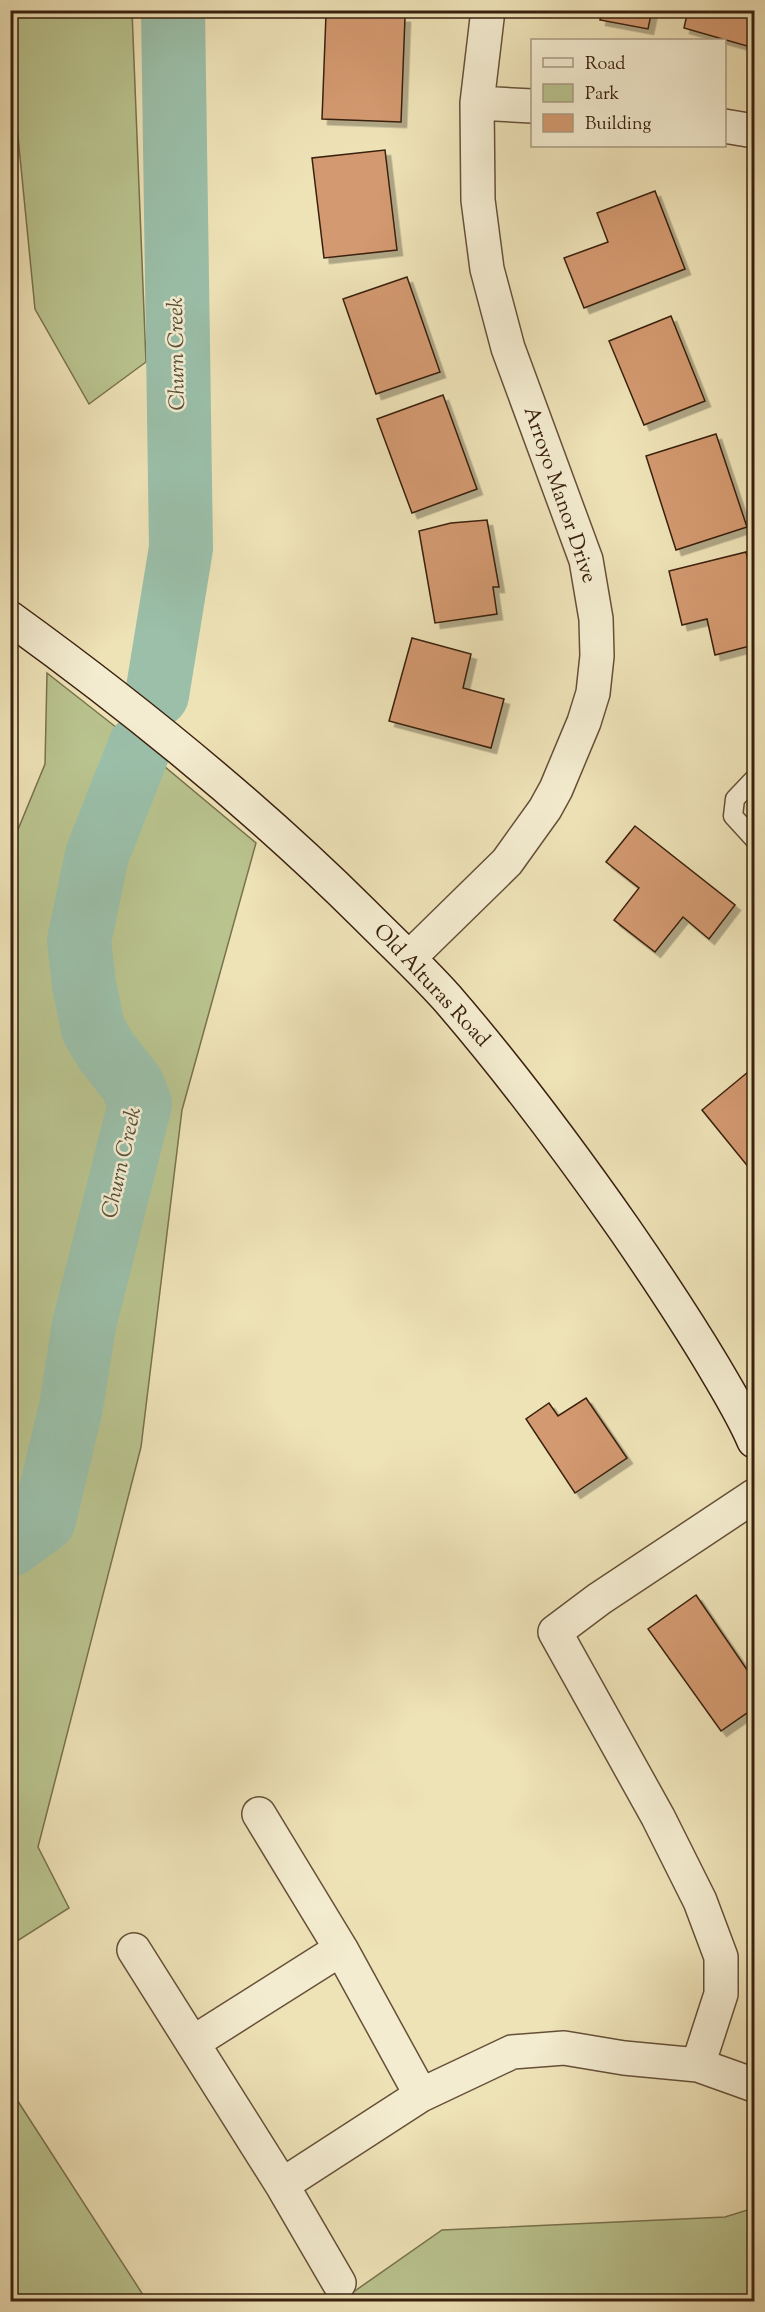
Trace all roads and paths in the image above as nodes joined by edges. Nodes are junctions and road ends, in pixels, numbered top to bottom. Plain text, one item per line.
1 (488, 10) edge
2 (477, 104) junction
3 (531, 106) edge
4 (726, 126) edge
5 (754, 131) edge
6 (10, 618) edge
7 (754, 779) edge
8 (754, 839) edge
9 (409, 958) junction
10 (754, 1440) edge
11 (754, 1496) edge
12 (259, 1814) dead end
13 (134, 1950) dead end
14 (341, 1950) junction
15 (194, 2042) junction
16 (698, 2065) junction
17 (754, 2085) edge
18 (421, 2095) junction
19 (282, 2185) junction
20 (339, 2283) dead end

1 - 2 street, Arroyo Manor Drive
2 - 3 street
2 - 9 street, Arroyo Manor Drive
4 - 5 street
6 - 9 street, Old Alturas Road
7 - 8 lane
9 - 10 street, Old Alturas Road
11 - 16 street
12 - 14 street
13 - 15 street
14 - 15 street
14 - 18 street
15 - 19 street
16 - 17 street
16 - 18 street
18 - 19 street
19 - 20 street

